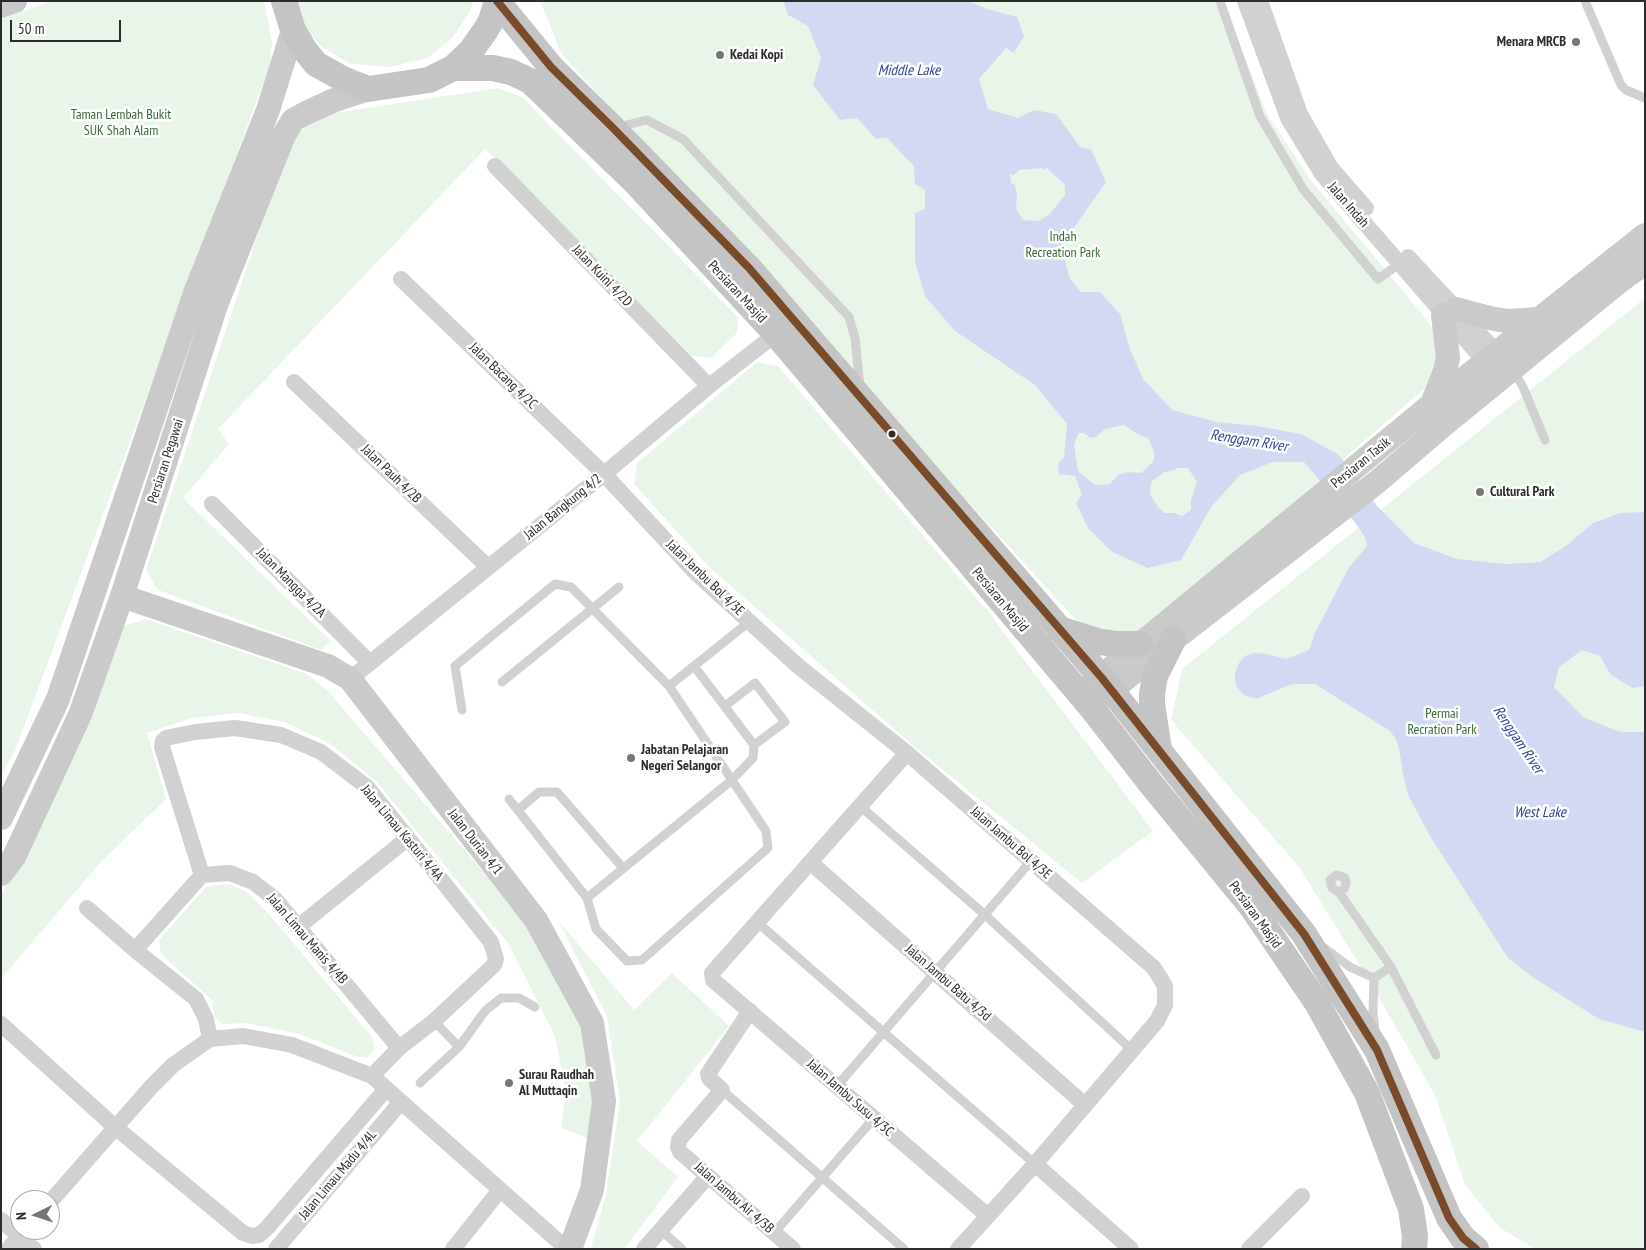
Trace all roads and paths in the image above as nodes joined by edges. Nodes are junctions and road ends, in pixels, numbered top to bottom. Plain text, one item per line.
1 (15, 1) edge
2 (284, 1) edge
3 (496, 1) edge
4 (1220, 1) edge
5 (1245, 1) edge
6 (1260, 1) edge
7 (1585, 1) edge
8 (1, 6) edge
9 (293, 30) junction
10 (453, 68) junction
11 (368, 89) junction
12 (1645, 98) edge
13 (613, 128) junction
14 (495, 166) dead end
15 (1645, 235) edge
16 (1645, 263) edge
17 (1399, 264) junction
18 (401, 279) dead end
19 (1450, 312) junction
20 (1539, 319) junction
21 (776, 334) junction
22 (1499, 366) junction
23 (294, 382) dead end
24 (709, 386) junction
25 (862, 400) junction
26 (1432, 405) junction
27 (1545, 440) dead end
28 (604, 474) junction
29 (212, 504) dead end
30 (488, 567) junction
31 (619, 587) dead end
32 (122, 596) junction
33 (593, 610) junction
34 (749, 622) junction
35 (1059, 628) junction
36 (1173, 640) junction
37 (1140, 644) junction
38 (370, 663) junction
39 (694, 666) junction
40 (350, 679) junction
41 (502, 682) dead end
42 (1106, 684) junction
43 (669, 686) junction
44 (1085, 700) junction
45 (725, 706) junction
46 (462, 710) dead end
47 (754, 745) junction
48 (907, 752) junction
49 (1160, 753) junction
50 (732, 780) junction
51 (509, 799) dead end
52 (860, 806) junction
53 (518, 810) junction
54 (1, 818) edge
55 (408, 838) junction
56 (1030, 860) junction
57 (810, 862) junction
58 (624, 868) junction
59 (1, 874) edge
60 (202, 874) junction
61 (1339, 892) dead end
62 (587, 898) junction
63 (87, 908) dead end
64 (984, 914) junction
65 (757, 922) junction
66 (298, 927) junction
67 (1304, 934) junction
68 (135, 950) junction
69 (1391, 966) junction
70 (935, 972) junction
71 (1374, 978) junction
72 (534, 1007) dead end
73 (750, 1011) junction
74 (434, 1021) junction
75 (1, 1024) edge
76 (884, 1032) junction
77 (210, 1039) junction
78 (459, 1047) junction
79 (399, 1048) junction
80 (1132, 1050) junction
81 (1377, 1050) junction
82 (1436, 1055) dead end
83 (372, 1076) junction
84 (420, 1082) dead end
85 (837, 1086) junction
86 (386, 1089) junction
87 (722, 1090) junction
88 (400, 1102) junction
89 (1085, 1105) junction
90 (874, 1118) junction
91 (115, 1127) junction
92 (1036, 1164) junction
93 (708, 1176) junction
94 (822, 1177) junction
95 (60, 1190) edge
96 (500, 1190) junction
97 (1302, 1196) dead end
98 (988, 1216) junction
99 (661, 1230) junction
100 (774, 1233) junction
101 (276, 1249) edge
102 (453, 1249) edge
103 (568, 1249) edge
104 (644, 1249) edge
105 (682, 1249) edge
106 (793, 1249) edge
107 (904, 1249) edge
108 (958, 1249) edge
109 (1131, 1249) edge
110 (1249, 1249) edge
111 (1414, 1249) edge
112 (1476, 1249) edge

1 - 8 main road
2 - 9 main road
3 - 10 main road
3 - 13 main road, Persiaran Masjid
4 - 17 lane
5 - 17 street, Jalan Indah
6 - 19 street, Jalan Indah
7 - 12 lane
9 - 11 main road
9 - 54 main road, Persiaran Pegawai
10 - 11 main road
10 - 21 main road, Persiaran Masjid
11 - 32 main road, Persiaran Pegawai
13 - 25 main road, Persiaran Masjid
13 - 25 lane
14 - 24 street, Jalan Kuini 4/2D
15 - 20 main road, Persiaran Tasik
16 - 22 main road, Persiaran Tasik
17 - 19 street, Jalan Indah
18 - 28 street, Jalan Bacang 4/2C
19 - 20 main road
19 - 22 street, Jalan Indah
19 - 26 main road
20 - 22 main road, Persiaran Tasik
21 - 24 street, Jalan Bangkung 4/2
21 - 44 main road, Persiaran Masjid
22 - 26 main road, Persiaran Tasik
22 - 27 lane
22 - 36 main road, Persiaran Tasik
23 - 30 street, Jalan Pauh 4/2B
24 - 28 street, Jalan Bangkung 4/2
25 - 35 main road, Persiaran Masjid
26 - 37 main road, Persiaran Tasik
28 - 30 street, Jalan Bangkung 4/2
28 - 34 street, Jalan Jambu Bol 4/3E
29 - 38 street, Jalan Mangga 4/2A
30 - 38 street, Jalan Bangkung 4/2
31 - 33 lane
32 - 40 main road, Jalan Durian 4/1
32 - 59 main road, Persiaran Pegawai
33 - 41 lane
33 - 43 lane
33 - 46 lane
34 - 39 lane
34 - 48 street, Jalan Jambu Bol 4/3E
35 - 37 main road
35 - 42 main road, Persiaran Masjid
36 - 42 main road, Persiaran Tasik
36 - 49 main road
37 - 42 main road, Persiaran Tasik
38 - 40 street, Jalan Bangkung 4/2
39 - 43 lane
39 - 45 lane
40 - 103 main road, Jalan Durian 4/1
42 - 44 main road, Persiaran Tasik
42 - 49 main road, Persiaran Masjid
43 - 50 lane
44 - 111 main road, Persiaran Masjid
45 - 47 lane
45 - 47 lane
47 - 50 lane
48 - 52 street
48 - 56 street, Jalan Jambu Bol 4/3E
49 - 67 main road, Persiaran Masjid
50 - 58 lane
50 - 62 lane
51 - 53 lane
52 - 57 street
52 - 64 lane
53 - 58 lane
53 - 62 lane
55 - 60 street, Jalan Limau Kasturi 4/4A
55 - 66 street
55 - 74 street, Jalan Limau Kasturi 4/4A
56 - 64 lane
56 - 80 street, Jalan Jambu Bol 4/3E
57 - 65 street
57 - 70 street, Jalan Jambu Batu 4/3d
58 - 62 lane
60 - 66 street, Jalan Limau Manis 4/4B
60 - 68 street
61 - 69 lane
63 - 68 street
64 - 70 lane
64 - 80 lane
65 - 73 street, Jalan Jambu Susu 4/3C
65 - 76 lane
66 - 79 street, Jalan Limau Manis 4/4B
67 - 71 lane
67 - 81 main road, Persiaran Masjid
68 - 77 street
69 - 71 lane
69 - 82 lane
70 - 76 lane
70 - 89 street, Jalan Jambu Batu 4/3d
71 - 81 lane
72 - 78 lane
73 - 85 street, Jalan Jambu Susu 4/3C
73 - 87 street
74 - 78 lane
74 - 79 street
75 - 91 street
76 - 85 lane
76 - 92 lane
77 - 83 street
77 - 91 street
78 - 84 lane
79 - 83 street
80 - 89 street, Jalan Jambu Bol 4/3E
81 - 112 main road, Persiaran Masjid
83 - 86 street
85 - 90 street, Jalan Jambu Susu 4/3C
86 - 88 street
86 - 91 street
87 - 93 street, Jalan Jambu Air 4/3B
87 - 94 lane
88 - 96 street
88 - 101 street, Jalan Limau Madu 4/4L
89 - 92 street, Jalan Jambu Bol 4/3E
90 - 94 lane
90 - 98 street, Jalan Jambu Susu 4/3C
91 - 95 street
92 - 98 street, Jalan Jambu Bol 4/3E
92 - 109 street
93 - 99 street
93 - 100 street, Jalan Jambu Air 4/3B
94 - 100 lane
94 - 107 lane
96 - 102 street
96 - 103 street
97 - 110 street
98 - 108 street, Jalan Jambu Bol 4/3E
99 - 104 street
99 - 105 lane
100 - 106 street, Jalan Jambu Air 4/3B

